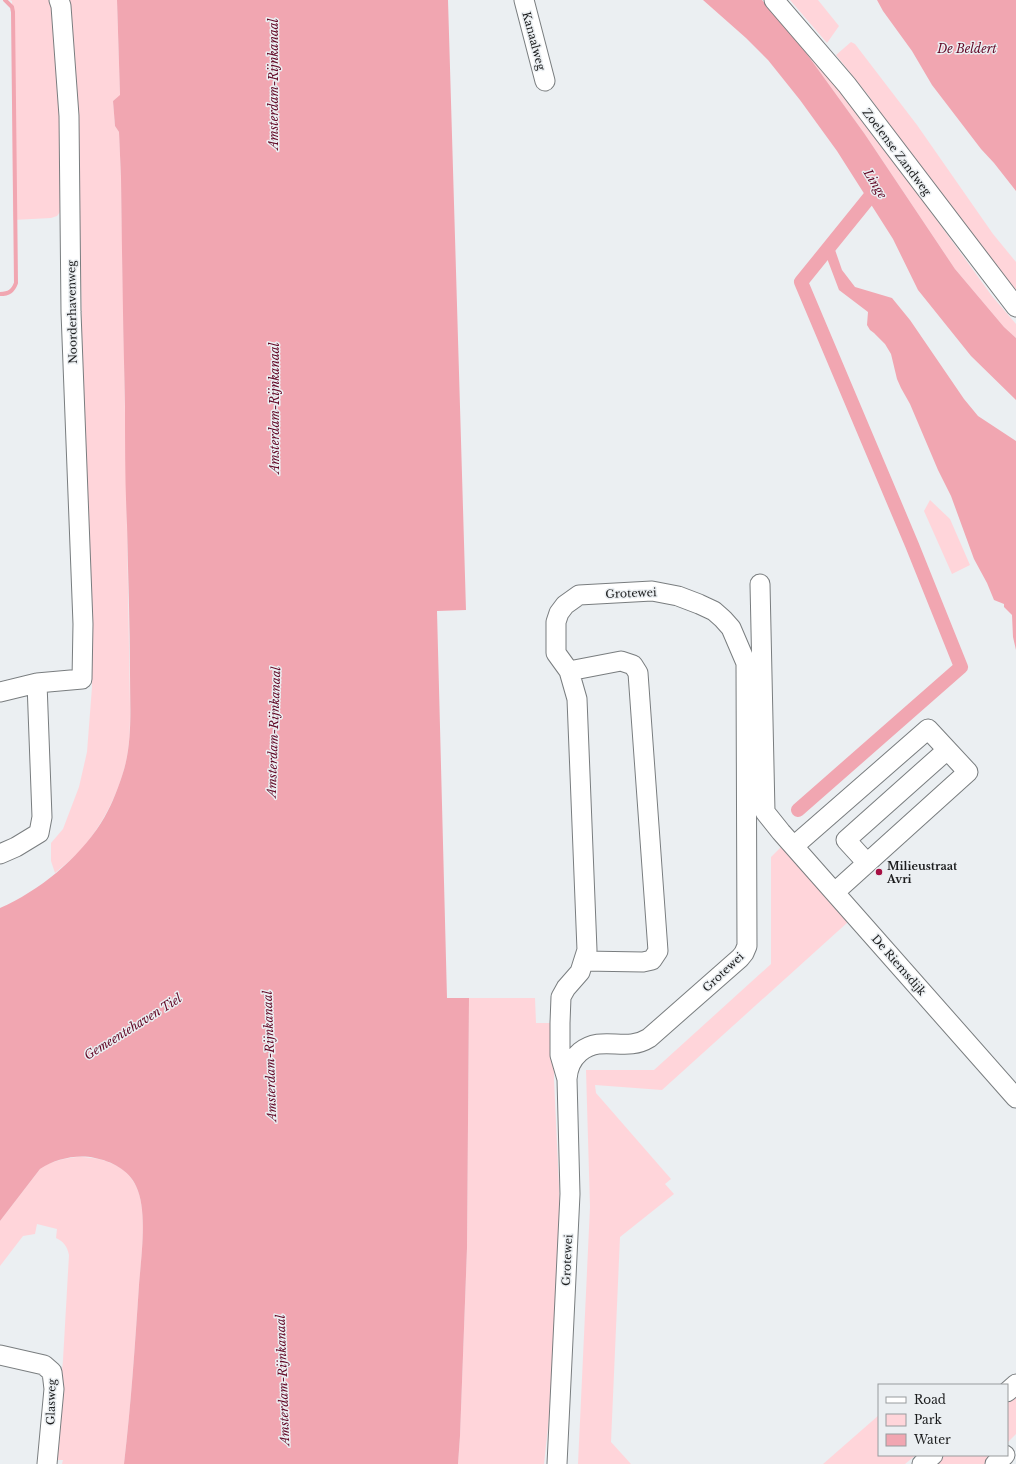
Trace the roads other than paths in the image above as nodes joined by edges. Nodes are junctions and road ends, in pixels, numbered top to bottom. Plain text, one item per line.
1 (59, 0) edge
2 (524, 0) edge
3 (774, 0) edge
4 (545, 81) dead end
5 (1016, 307) edge
6 (760, 584) dead end
7 (569, 671) junction
8 (37, 683) junction
9 (0, 692) edge
10 (947, 750) junction
11 (794, 846) junction
12 (0, 854) edge
13 (867, 864) junction
14 (835, 892) junction
15 (584, 961) junction
16 (560, 1023) junction
17 (593, 1045) junction
18 (567, 1079) junction
19 (1016, 1098) edge
20 (0, 1355) edge
21 (1016, 1384) edge
22 (1008, 1391) edge
23 (1016, 1445) edge
24 (1008, 1452) edge
25 (932, 1456) edge
26 (1004, 1456) edge
27 (47, 1464) edge
28 (557, 1464) edge
29 (922, 1464) edge
30 (995, 1464) edge

1 - 8 street, Noorderhavenweg
2 - 4 street, Kanaalweg
3 - 5 street, Zoelense Zandweg
6 - 11 street, De Riemsdijk
7 - 15 street
7 - 15 street
7 - 17 street, Grotewei
8 - 9 street
8 - 12 street
10 - 11 street
10 - 13 street
10 - 13 street
11 - 14 street, De Riemsdijk
13 - 14 street
14 - 19 street, De Riemsdijk
15 - 16 street
16 - 17 street
16 - 18 street
17 - 18 street, Grotewei
18 - 28 street, Grotewei
20 - 27 street, Glasweg
21 - 22 street
23 - 24 street
25 - 29 street
26 - 30 street

